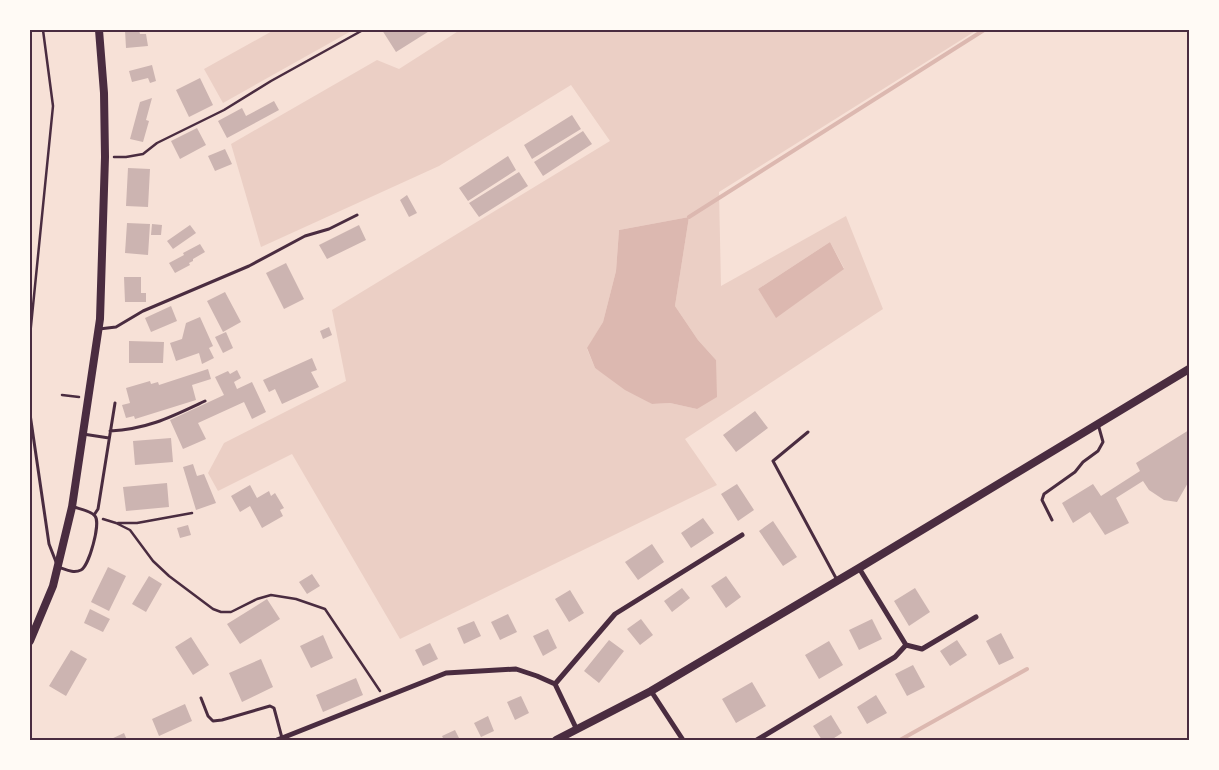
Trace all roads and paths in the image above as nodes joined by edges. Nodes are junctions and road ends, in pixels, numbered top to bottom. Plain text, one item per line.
1 (43, 30) edge
2 (99, 30) edge
3 (363, 30) edge
4 (106, 157) junction
5 (357, 215) dead end
6 (99, 329) junction
7 (30, 336) edge
8 (1189, 369) edge
9 (62, 395) dead end
10 (88, 399) junction
11 (205, 401) dead end
12 (115, 403) dead end
13 (30, 414) edge
14 (1097, 424) junction
15 (110, 431) junction
16 (808, 432) dead end
17 (83, 434) junction
18 (109, 438) junction
19 (72, 507) junction
20 (192, 514) dead end
21 (95, 516) junction
22 (1052, 520) dead end
23 (116, 523) junction
24 (742, 535) dead end
25 (58, 567) junction
26 (859, 568) junction
27 (837, 580) junction
28 (976, 617) dead end
29 (30, 641) edge
30 (906, 645) junction
31 (555, 684) junction
32 (651, 691) junction
33 (384, 697) junction
34 (201, 698) dead end
35 (576, 730) junction
36 (280, 739) edge
37 (556, 740) edge
38 (683, 740) edge
39 (757, 740) edge

1 - 7 path
2 - 4 street
3 - 4 path
4 - 6 street
5 - 6 lane
6 - 10 street
8 - 14 street
9 - 10 path
10 - 17 street
11 - 15 lane
12 - 15 lane
13 - 25 lane
14 - 22 lane
14 - 26 street
15 - 18 lane
16 - 27 lane
17 - 18 lane
17 - 19 street
18 - 21 lane
19 - 21 lane
19 - 25 street
20 - 23 path
21 - 23 path
21 - 25 lane
23 - 33 path
24 - 31 street
25 - 29 street
26 - 27 street
26 - 30 street
27 - 32 street
28 - 30 street
30 - 39 street
31 - 33 street
31 - 35 street
32 - 35 street
32 - 38 street
33 - 36 street
34 - 36 lane
35 - 37 street

